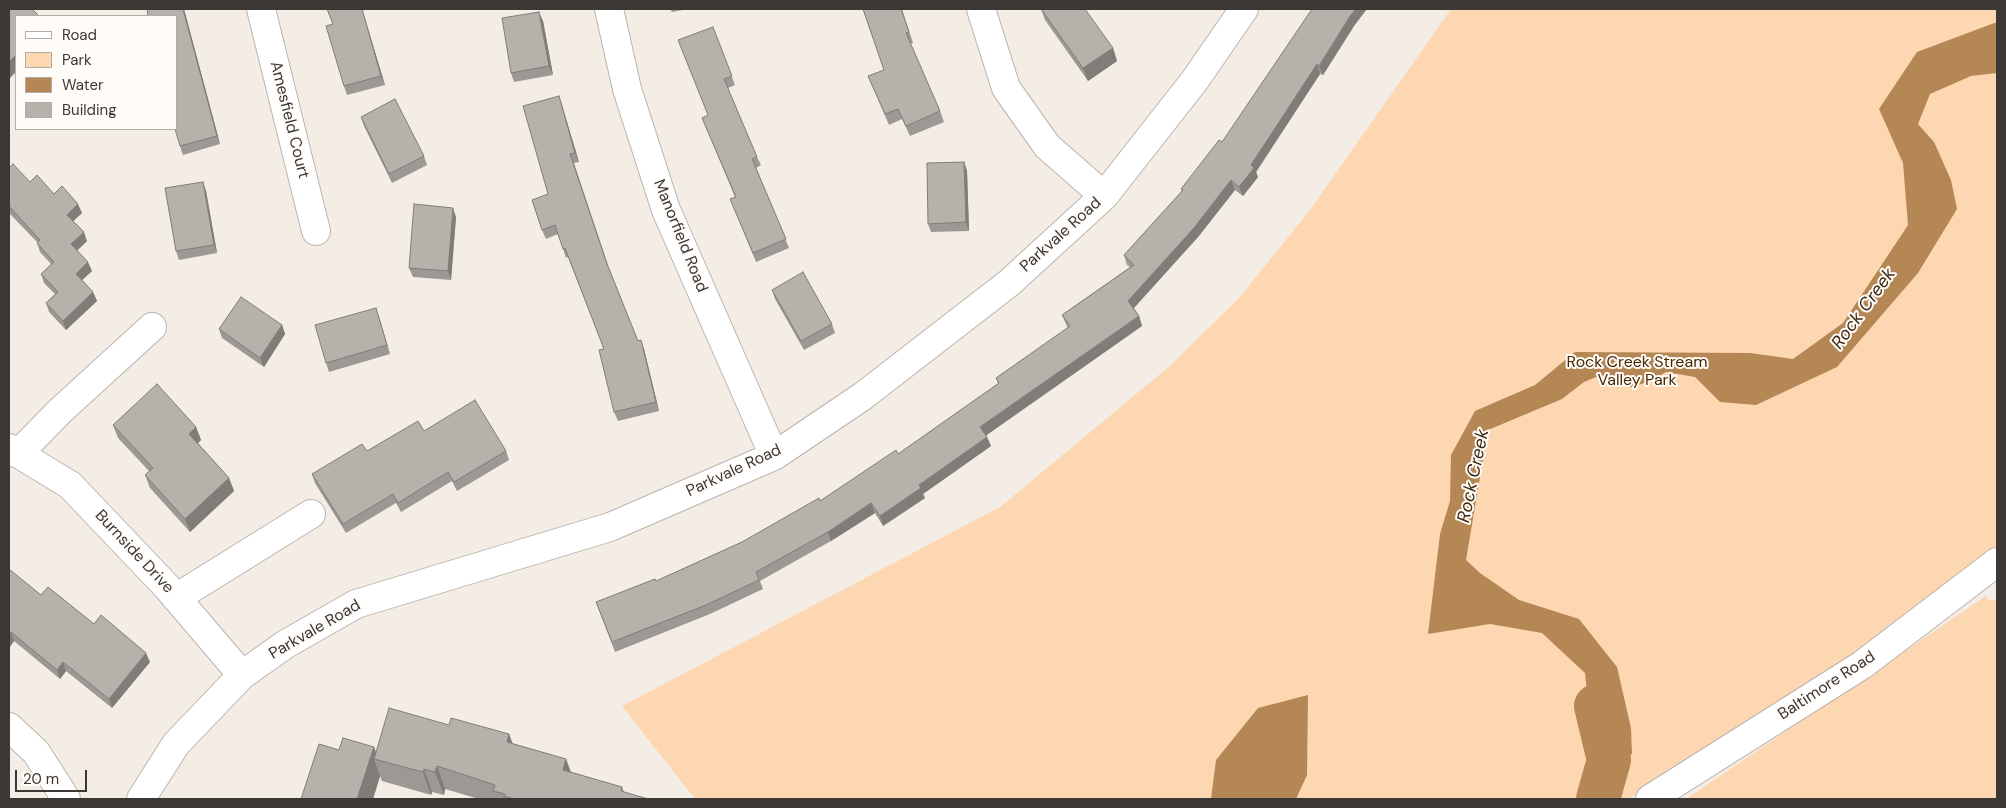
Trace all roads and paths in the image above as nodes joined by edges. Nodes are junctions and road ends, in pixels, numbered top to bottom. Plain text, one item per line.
1 (261, 9) edge
2 (609, 9) edge
3 (981, 9) edge
4 (1244, 9) edge
5 (1104, 196) junction
6 (316, 231) dead end
7 (152, 327) dead end
8 (14, 451) edge
9 (774, 456) junction
10 (310, 514) dead end
11 (1997, 562) edge
12 (176, 598) junction
13 (242, 676) junction
14 (9, 727) edge
15 (66, 799) edge
16 (141, 799) edge
17 (1650, 799) edge

1 - 6 street, Amesfield Court
2 - 9 street, Manorfield Road
3 - 5 street
4 - 5 street, Parkvale Road
5 - 9 street, Parkvale Road
7 - 8 street
8 - 12 street, Burnside Drive
9 - 13 street, Parkvale Road
10 - 12 street
11 - 17 street, Baltimore Road
12 - 13 street, Burnside Drive
13 - 16 street, Parkvale Road
14 - 15 street

